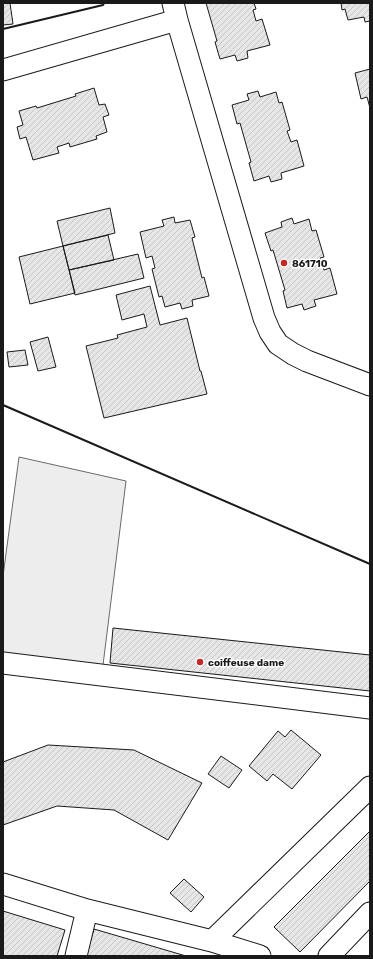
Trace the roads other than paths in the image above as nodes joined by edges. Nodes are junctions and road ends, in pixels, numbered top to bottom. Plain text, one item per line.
1 (175, 11) edge
2 (3, 70) edge
3 (370, 386) edge
4 (3, 663) edge
5 (370, 708) edge
6 (370, 787) edge
7 (3, 884) edge
8 (87, 910) junction
9 (370, 913) edge
10 (212, 941) junction
11 (76, 956) edge
12 (260, 956) edge
13 (329, 956) edge

1 - 2 street
1 - 3 street
4 - 5 street
6 - 10 street
7 - 8 street
8 - 10 street
8 - 11 street
9 - 13 street
10 - 12 street

